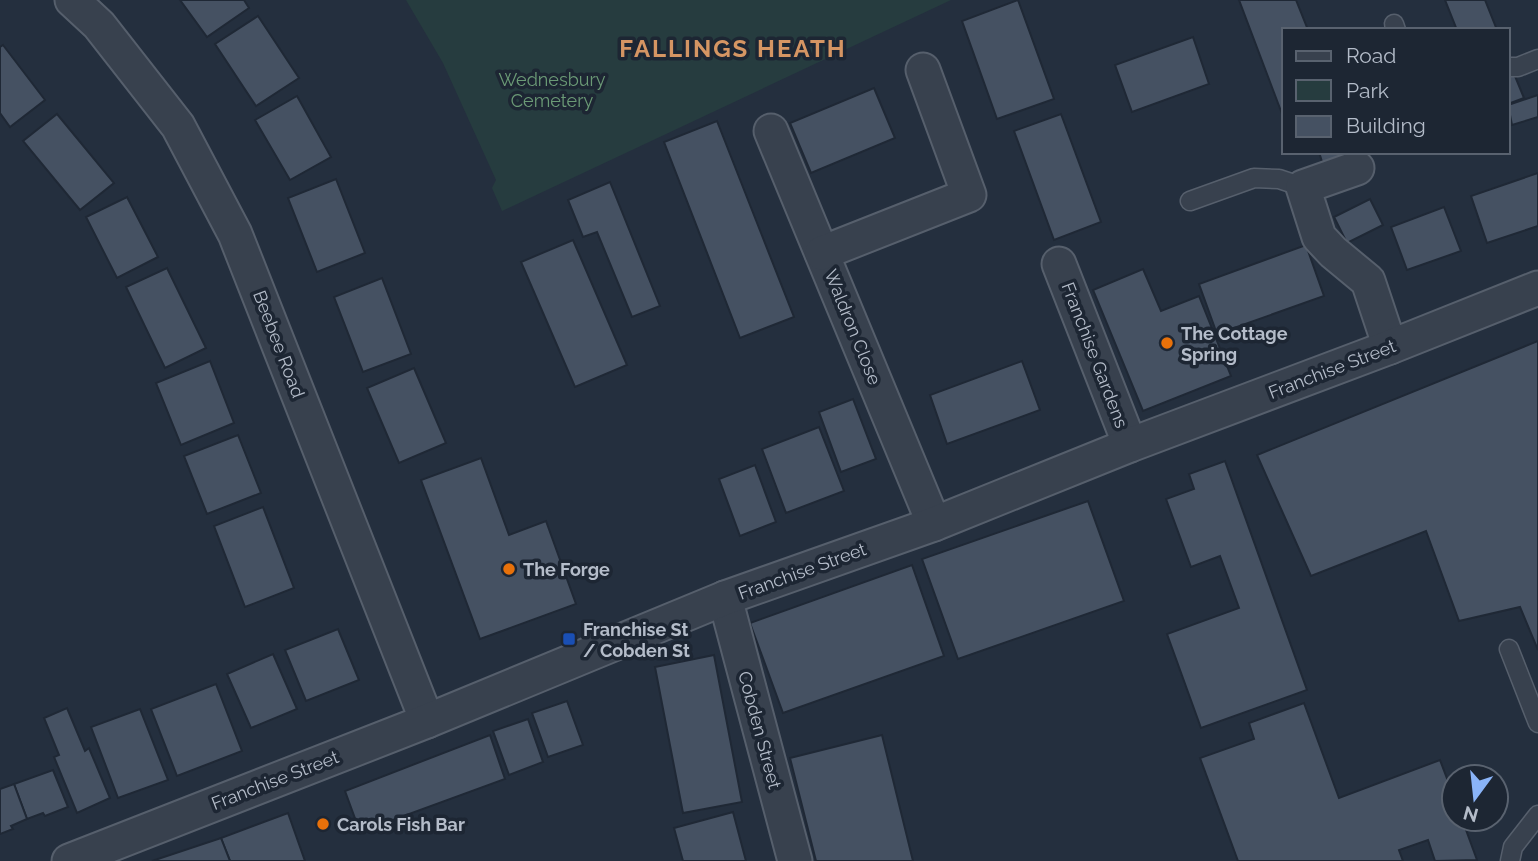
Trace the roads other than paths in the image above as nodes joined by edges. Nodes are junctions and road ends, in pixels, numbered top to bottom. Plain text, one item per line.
1 (72, 0) edge
2 (1538, 59) edge
3 (1510, 66) edge
4 (923, 70) dead end
5 (771, 131) dead end
6 (1357, 168) dead end
7 (1303, 187) junction
8 (1190, 201) dead end
9 (822, 253) junction
10 (1059, 264) dead end
11 (1538, 288) edge
12 (1390, 347) junction
13 (1130, 445) junction
14 (933, 524) junction
15 (725, 598) junction
16 (1509, 649) dead end
17 (427, 721) junction
18 (1538, 723) edge
19 (1538, 815) edge
20 (110, 853) edge
21 (69, 861) edge
22 (795, 861) edge
23 (1510, 861) edge

1 - 17 street, Beebee Road
2 - 3 lane
4 - 9 street
5 - 9 street, Waldron Close
6 - 7 street
7 - 8 lane
7 - 12 street
9 - 14 street, Waldron Close
10 - 13 street, Franchise Gardens
11 - 12 street, Franchise Street
12 - 13 street, Franchise Street
13 - 14 street, Franchise Street
14 - 15 street, Franchise Street
15 - 17 street, Franchise Street
15 - 22 street, Cobden Street
16 - 18 lane
17 - 20 street, Franchise Street
19 - 23 lane
20 - 21 street, Franchise Street

